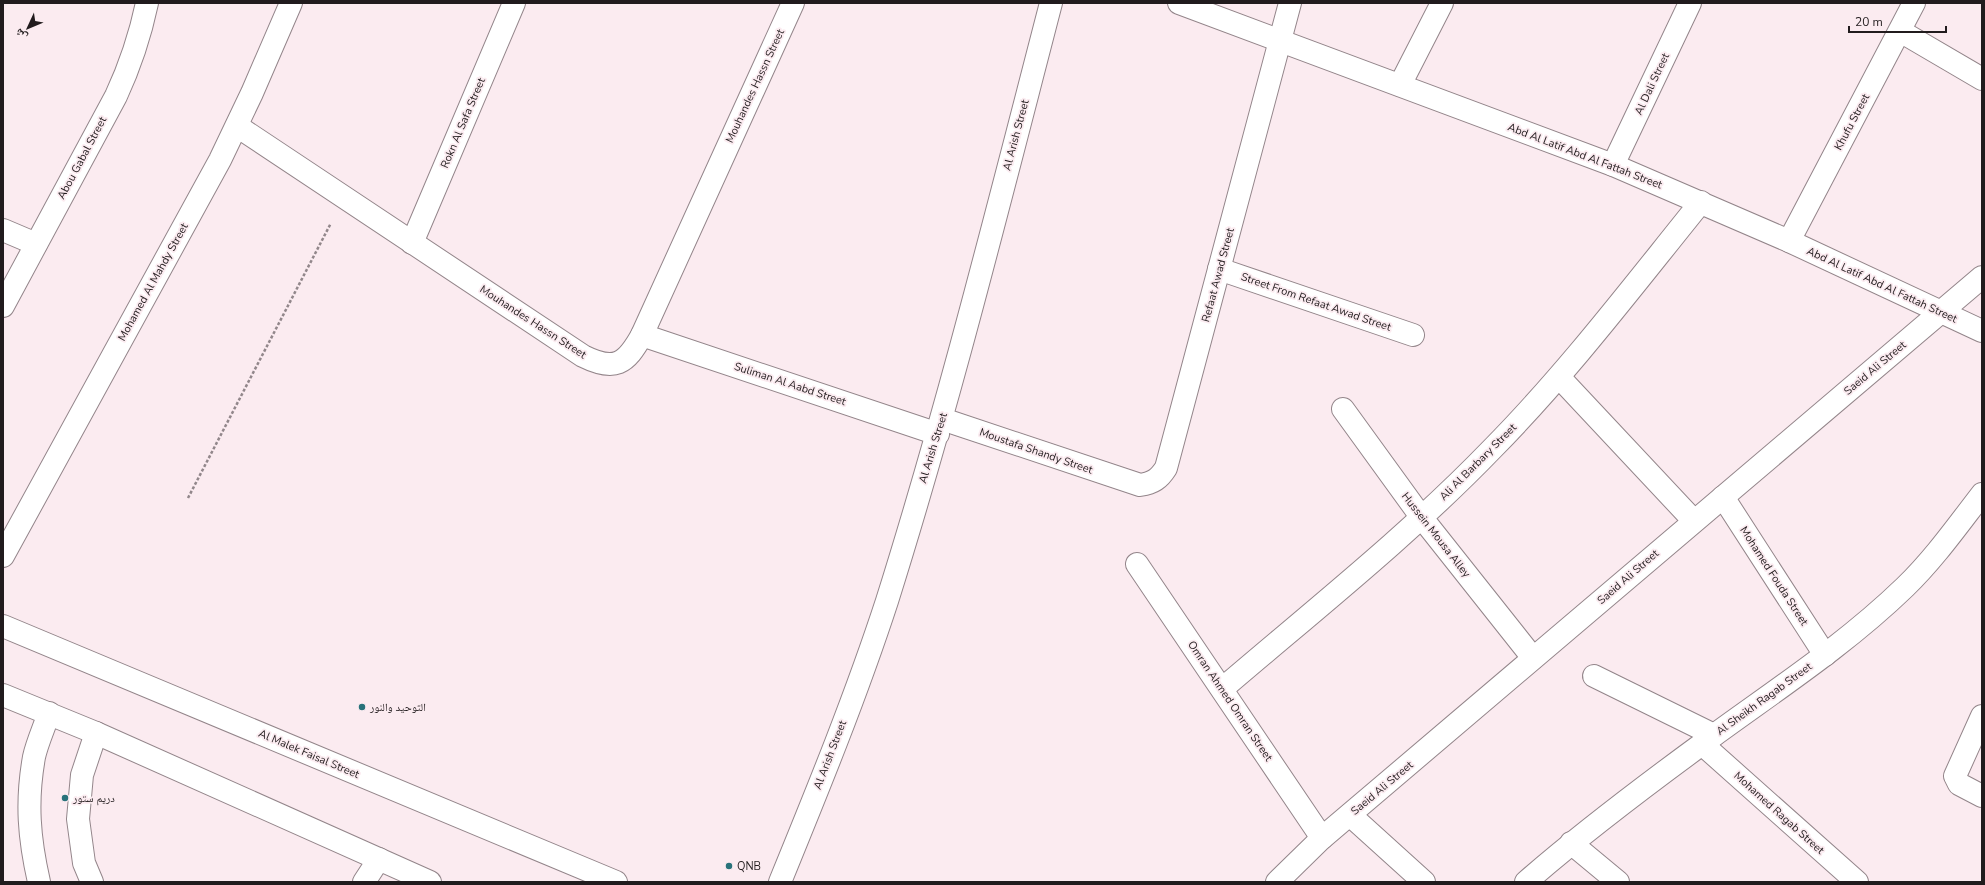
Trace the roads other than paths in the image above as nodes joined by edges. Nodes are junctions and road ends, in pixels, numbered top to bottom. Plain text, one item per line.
1 (291, 3) edge
2 (514, 3) edge
3 (793, 3) edge
4 (1051, 3) edge
5 (1179, 3) edge
6 (1290, 3) edge
7 (1442, 3) edge
8 (1690, 3) edge
9 (1914, 3) edge
10 (142, 5) edge
11 (1900, 31) junction
12 (1280, 40) junction
13 (1982, 79) edge
14 (1400, 85) junction
15 (237, 126) junction
16 (1613, 165) junction
17 (1701, 202) junction
18 (3, 230) edge
19 (1789, 241) junction
20 (412, 243) junction
21 (36, 244) junction
22 (1219, 269) junction
23 (1982, 277) edge
24 (3, 306) edge
25 (1940, 312) junction
26 (1982, 331) edge
27 (642, 334) junction
28 (1413, 335) dead end
29 (1559, 377) junction
30 (1342, 409) dead end
31 (940, 426) junction
32 (1129, 482) joint
33 (1982, 494) edge
34 (1723, 497) junction
35 (1422, 518) junction
36 (1694, 521) junction
37 (3, 556) edge
38 (1137, 564) dead end
39 (3, 626) edge
40 (1825, 655) junction
41 (1533, 658) junction
42 (1594, 676) dead end
43 (1222, 690) junction
44 (3, 695) edge
45 (49, 714) junction
46 (1982, 716) edge
47 (96, 733) junction
48 (1708, 739) junction
49 (1982, 796) edge
50 (1350, 815) junction
51 (1322, 838) junction
52 (1571, 843) junction
53 (379, 859) junction
54 (39, 882) edge
55 (92, 882) edge
56 (364, 882) edge
57 (430, 882) edge
58 (616, 882) edge
59 (780, 882) edge
60 (1277, 882) edge
61 (1424, 882) edge
62 (1526, 882) edge
63 (1618, 882) edge
64 (1857, 882) edge

1 - 15 street, Mohamed Al Mahdy Street
2 - 20 street, Rokn Al Safa Street
3 - 27 street, Mouhandes Hassn Street
4 - 31 street, Al Arish Street
5 - 12 street, Abd Al Latif Abd Al Fattah Street
6 - 12 street, Refaat Awad Street
7 - 14 street
8 - 16 street, Al Dali Street
9 - 11 street, Khufu Street
10 - 21 street, Abou Gabal Street
11 - 13 street
11 - 19 street, Khufu Street
12 - 14 street, Abd Al Latif Abd Al Fattah Street
12 - 22 street, Refaat Awad Street
14 - 16 street, Abd Al Latif Abd Al Fattah Street
15 - 20 street, Mouhandes Hassn Street
15 - 37 street, Mohamed Al Mahdy Street
16 - 17 street, Abd Al Latif Abd Al Fattah Street
17 - 19 street, Abd Al Latif Abd Al Fattah Street
17 - 29 street, Ali Al Barbary Street
18 - 21 street
19 - 25 street, Abd Al Latif Abd Al Fattah Street
20 - 27 street, Mouhandes Hassn Street
21 - 24 street, Abou Gabal Street
22 - 28 street, Street From Refaat Awad Street
22 - 32 street, Refaat Awad Street
23 - 25 street, Saeid Ali Street
25 - 26 street, Abd Al Latif Abd Al Fattah Street
25 - 34 street, Saeid Ali Street
27 - 31 street, Suliman Al Aabd Street
29 - 35 street, Ali Al Barbary Street
29 - 36 street
30 - 35 street, Hussein Mousa Alley
31 - 32 street, Moustafa Shandy Street
31 - 59 street, Al Arish Street
33 - 40 street, Al Sheikh Ragab Street
34 - 36 street, Saeid Ali Street
34 - 40 street, Mohamed Fouda Street
35 - 41 street, Hussein Mousa Alley
35 - 43 street, Ali Al Barbary Street
36 - 41 street, Saeid Ali Street
38 - 43 street, Omran Ahmed Omran Street
39 - 58 street, Al Malek Faisal Street
40 - 48 street, Al Sheikh Ragab Street
41 - 50 street, Saeid Ali Street
42 - 48 street, Mohamed Ragab Street
43 - 51 street, Omran Ahmed Omran Street
44 - 45 street
45 - 47 street
45 - 54 street
46 - 49 street
47 - 53 street
47 - 55 street
48 - 52 street, Al Sheikh Ragab Street
48 - 64 street, Mohamed Ragab Street
50 - 51 street, Saeid Ali Street
50 - 61 street
51 - 60 street, Saeid Ali Street
52 - 62 street, Al Sheikh Ragab Street
52 - 63 street
53 - 56 street
53 - 57 street

